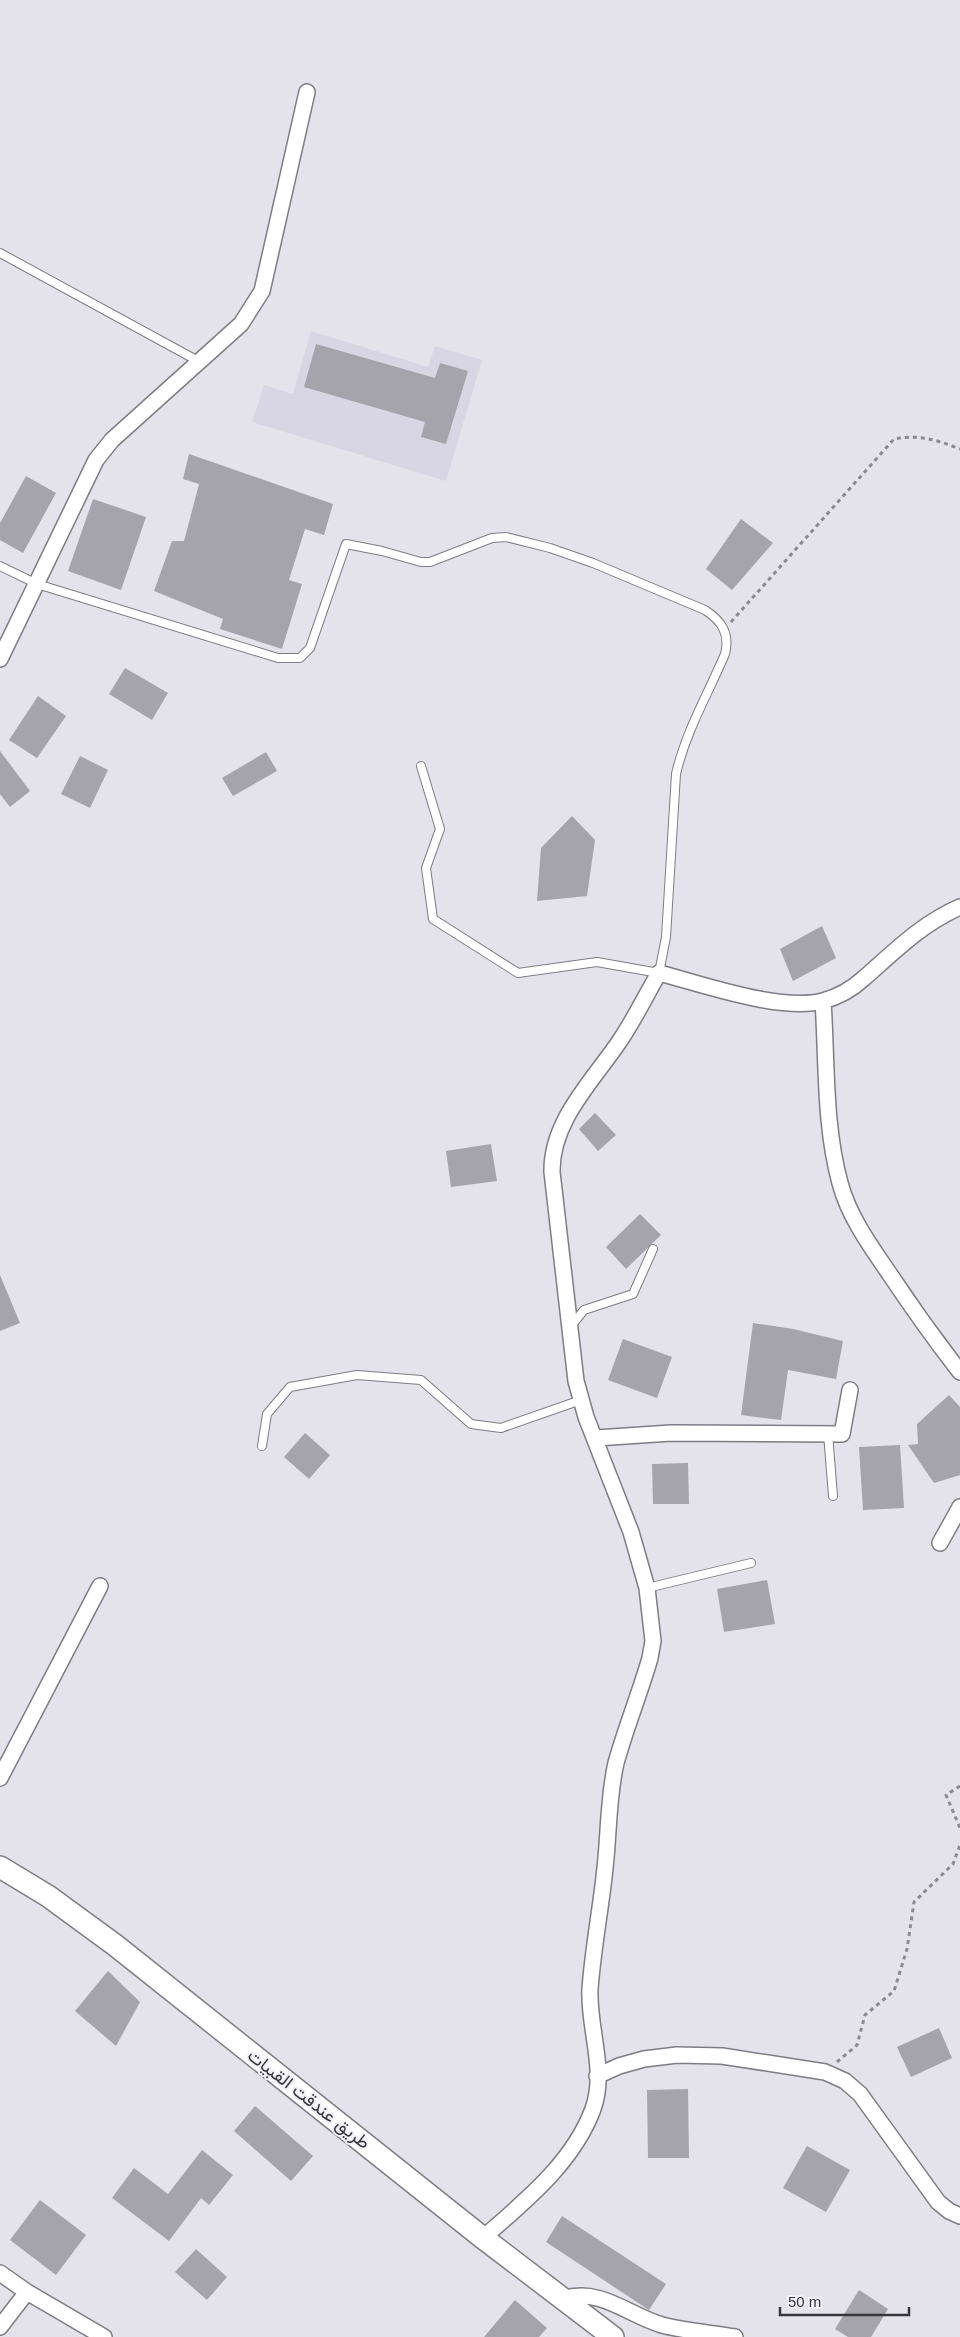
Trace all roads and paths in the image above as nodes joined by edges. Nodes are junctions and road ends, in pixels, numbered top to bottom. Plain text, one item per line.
1 (307, 92) dead end
2 (0, 253) edge
3 (200, 362) junction
4 (960, 448) edge
5 (0, 566) edge
6 (37, 584) junction
7 (724, 630) junction
8 (0, 659) edge
9 (421, 766) dead end
10 (960, 907) edge
11 (659, 973) junction
12 (823, 1001) junction
13 (653, 1249) dead end
14 (571, 1326) junction
15 (960, 1372) edge
16 (850, 1390) dead end
17 (581, 1400) junction
18 (828, 1434) junction
19 (596, 1438) junction
20 (262, 1446) dead end
21 (833, 1496) dead end
22 (960, 1507) edge
23 (940, 1543) dead end
24 (751, 1563) dead end
25 (100, 1586) dead end
26 (647, 1588) junction
27 (0, 1778) edge
28 (960, 1786) edge
29 (960, 1828) edge
30 (960, 1845) edge
31 (0, 1867) edge
32 (825, 2072) junction
33 (597, 2076) junction
34 (960, 2216) edge
35 (483, 2238) junction
36 (0, 2273) edge
37 (27, 2292) junction
38 (563, 2299) junction
39 (0, 2326) edge
40 (104, 2337) edge
41 (613, 2337) edge
42 (735, 2337) edge

1 - 3 street
2 - 3 lane
3 - 6 street
4 - 7 path
5 - 6 lane
6 - 7 lane
6 - 8 street
7 - 11 lane
9 - 11 lane
10 - 12 street
11 - 12 street
11 - 14 street
12 - 15 street
13 - 14 lane
14 - 17 street
16 - 18 street
17 - 19 street
17 - 20 lane
18 - 19 street
18 - 21 lane
19 - 26 street
22 - 23 street
24 - 26 lane
25 - 27 street
26 - 33 street
28 - 29 path
30 - 32 path
31 - 35 main road, طريق عندقت القبيات
32 - 33 street
32 - 34 street
33 - 35 street
35 - 38 main road, طريق عندقت القبيات
36 - 37 street
37 - 39 street
37 - 40 street
38 - 41 main road, طريق عندقت القبيات
38 - 42 street

